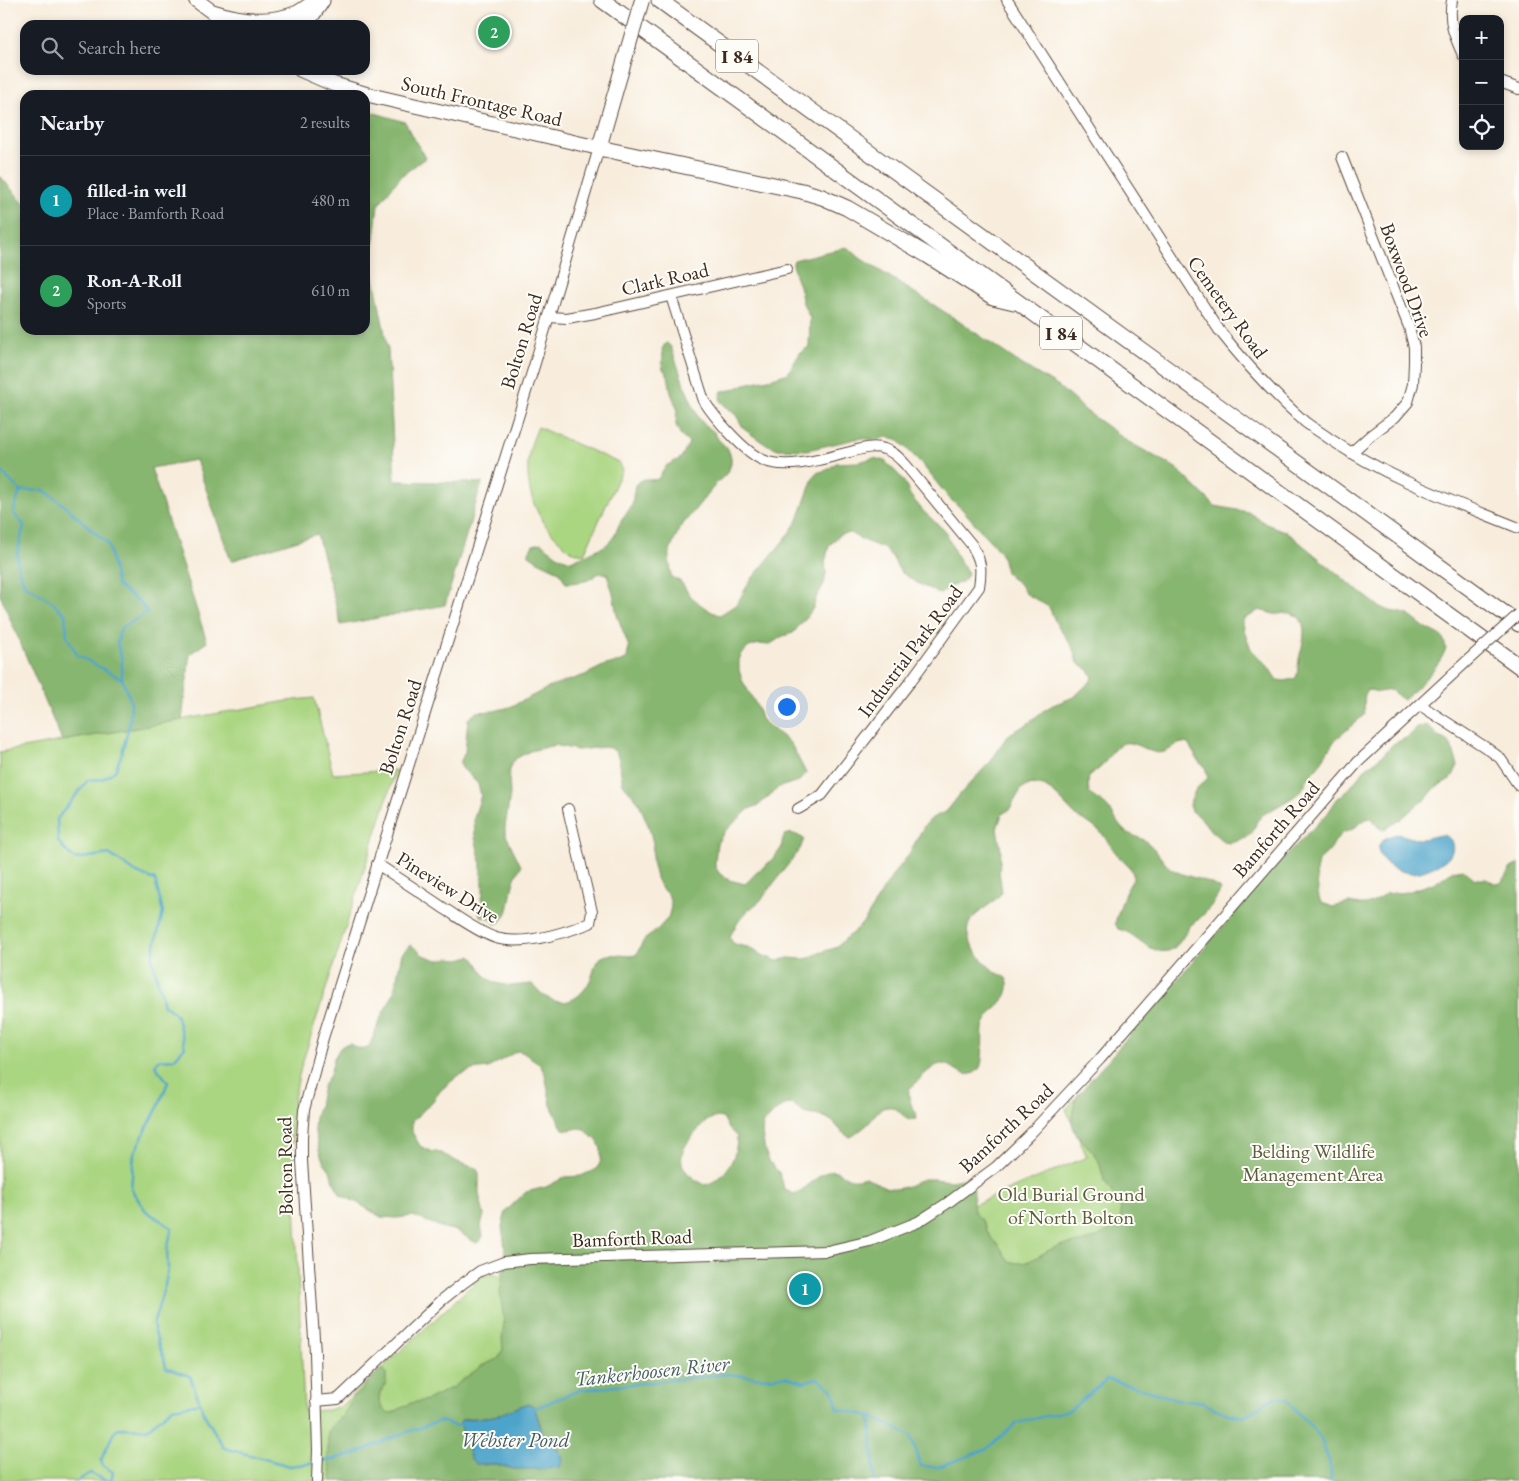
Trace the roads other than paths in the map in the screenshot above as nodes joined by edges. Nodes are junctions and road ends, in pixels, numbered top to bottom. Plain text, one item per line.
1 (196, 0) edge
2 (318, 0) edge
3 (322, 0) edge
4 (602, 0) edge
5 (642, 0) edge
6 (659, 0) edge
7 (1006, 0) edge
8 (1452, 0) edge
9 (213, 12) junction
10 (223, 20) edge
11 (308, 20) edge
12 (1459, 46) edge
13 (312, 75) edge
14 (1504, 83) edge
15 (1519, 88) edge
16 (353, 90) edge
17 (370, 95) edge
18 (599, 148) junction
19 (1342, 157) dead end
20 (787, 268) dead end
21 (671, 296) junction
22 (1021, 304) junction
23 (549, 317) junction
24 (1351, 454) junction
25 (1519, 528) edge
26 (1519, 614) edge
27 (1519, 624) edge
28 (1519, 666) edge
29 (1420, 704) junction
30 (1519, 786) edge
31 (568, 808) dead end
32 (798, 809) dead end
33 (377, 864) junction
34 (316, 1401) junction
35 (317, 1478) edge

1 - 9 main road
2 - 9 highway
3 - 11 highway
4 - 22 highway, I 84
5 - 18 main road, Bolton Road, bridge
6 - 27 highway, I 84
7 - 24 street, Cemetery Road
8 - 12 street
9 - 10 main road
13 - 16 main road, South Frontage Road
14 - 15 street
17 - 18 main road, South Frontage Road
18 - 22 highway
18 - 23 street, Bolton Road
19 - 24 street, Boxwood Drive
20 - 21 street, Clark Road
21 - 23 street, Clark Road
21 - 32 street, Industrial Park Road
22 - 28 highway, I 84
23 - 33 street, Bolton Road
24 - 25 street, Cemetery Road
26 - 29 street, Bamforth Road, bridge
29 - 30 street
29 - 34 street, Bamforth Road
31 - 33 street, Pineview Drive
33 - 34 street, Bolton Road
34 - 35 street, Bolton Road

